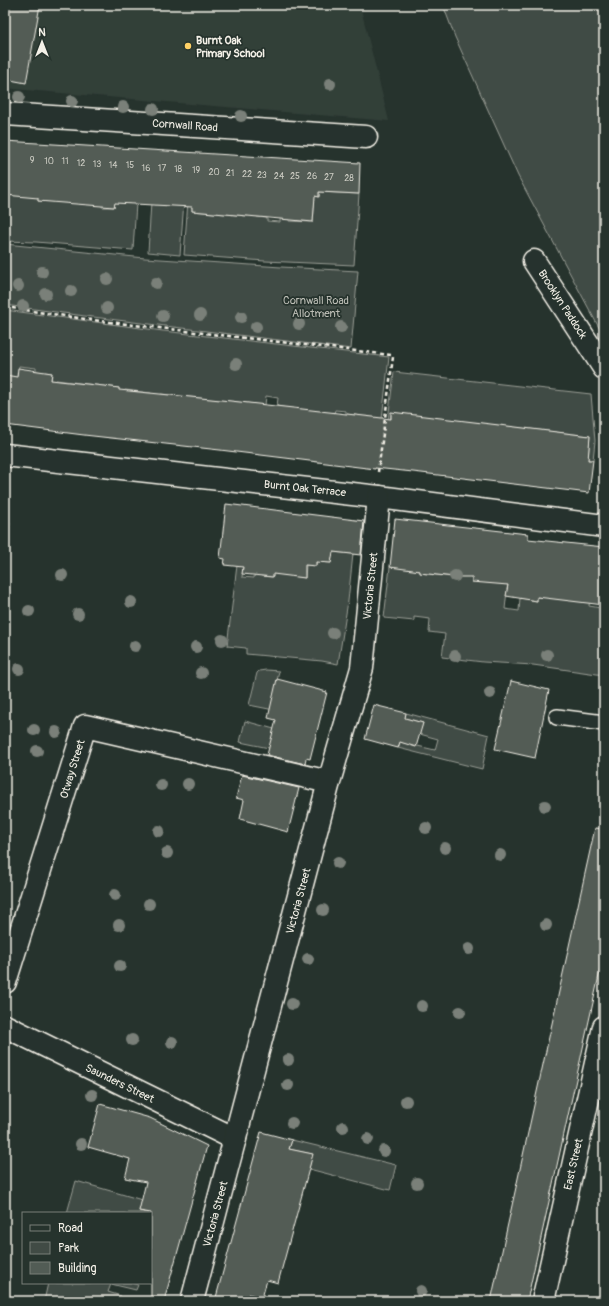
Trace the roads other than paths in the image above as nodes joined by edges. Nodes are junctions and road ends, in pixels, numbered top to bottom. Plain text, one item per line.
1 (5, 114) edge
2 (366, 137) dead end
3 (534, 261) dead end
4 (604, 368) edge
5 (5, 455) edge
6 (378, 488) junction
7 (604, 526) edge
8 (557, 717) dead end
9 (604, 722) edge
10 (329, 782) junction
11 (5, 982) edge
12 (5, 1026) edge
13 (604, 1027) edge
14 (235, 1140) junction
15 (192, 1301) edge
16 (543, 1301) edge

1 - 2 street, Cornwall Road
3 - 4 street, Brooklyn Paddock
5 - 6 street, Burnt Oak Terrace
6 - 7 street, Burnt Oak Terrace
6 - 10 street, Victoria Street
8 - 9 lane
10 - 11 street, Otway Street
10 - 14 street, Victoria Street
12 - 14 street, Saunders Street
13 - 16 street, East Street
14 - 15 street, Victoria Street

